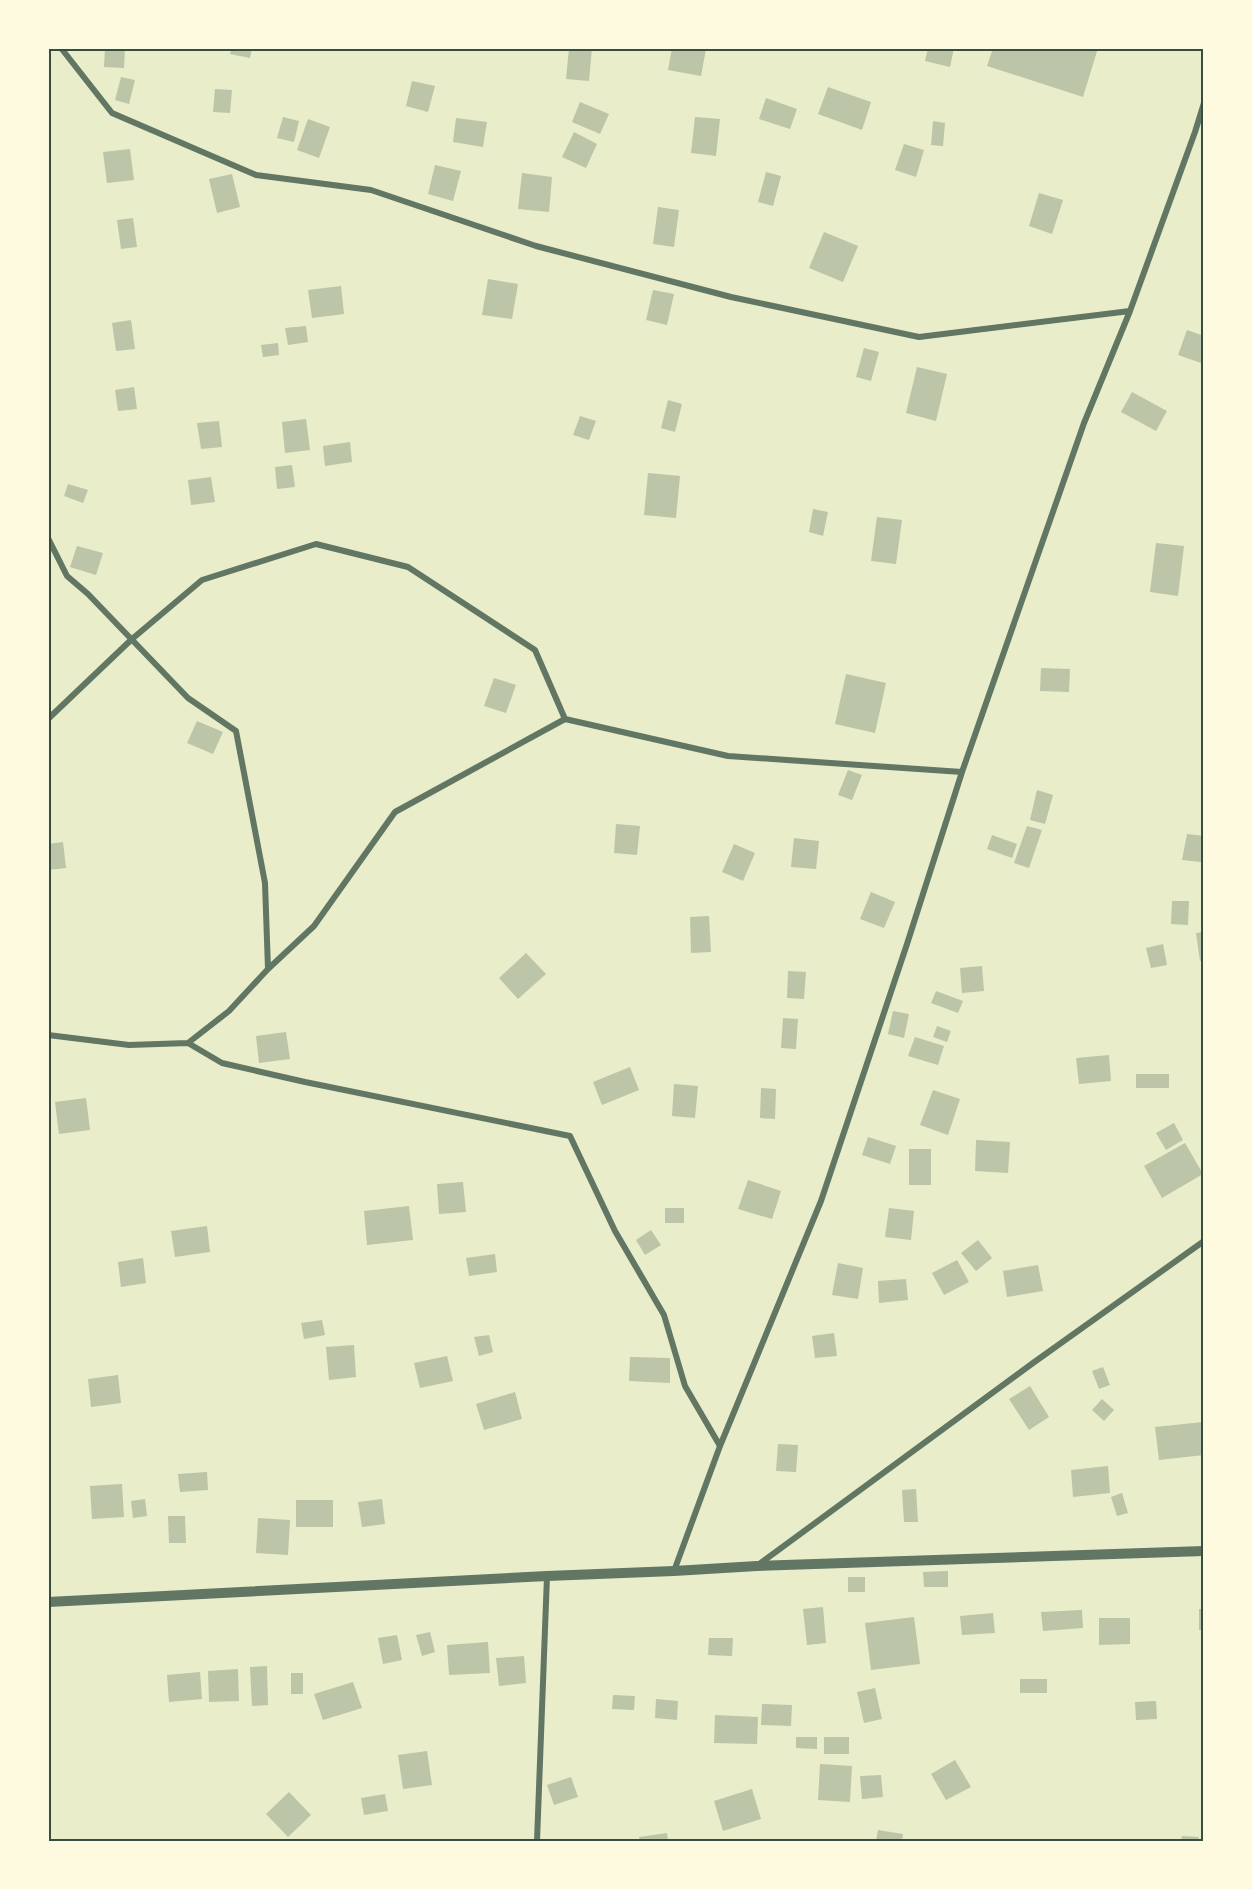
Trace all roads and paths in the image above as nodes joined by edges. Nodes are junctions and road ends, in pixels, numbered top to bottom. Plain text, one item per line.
1 (62, 48) edge
2 (1204, 103) edge
3 (1131, 311) junction
4 (48, 538) edge
5 (132, 639) junction
6 (48, 719) edge
7 (565, 719) junction
8 (962, 772) junction
9 (268, 969) junction
10 (48, 1035) edge
11 (188, 1043) junction
12 (1204, 1241) edge
13 (720, 1446) junction
14 (1204, 1551) edge
15 (757, 1566) junction
16 (674, 1571) junction
17 (547, 1576) junction
18 (48, 1602) edge
19 (537, 1841) edge

1 - 3 street
2 - 3 street
3 - 8 street
4 - 5 street
5 - 6 street
5 - 7 street
5 - 9 street
7 - 8 street
7 - 9 street
8 - 13 street
9 - 11 street
10 - 11 street
11 - 13 street
12 - 15 street
13 - 16 street
14 - 15 street
15 - 16 street
16 - 17 street
17 - 18 street
17 - 19 street

